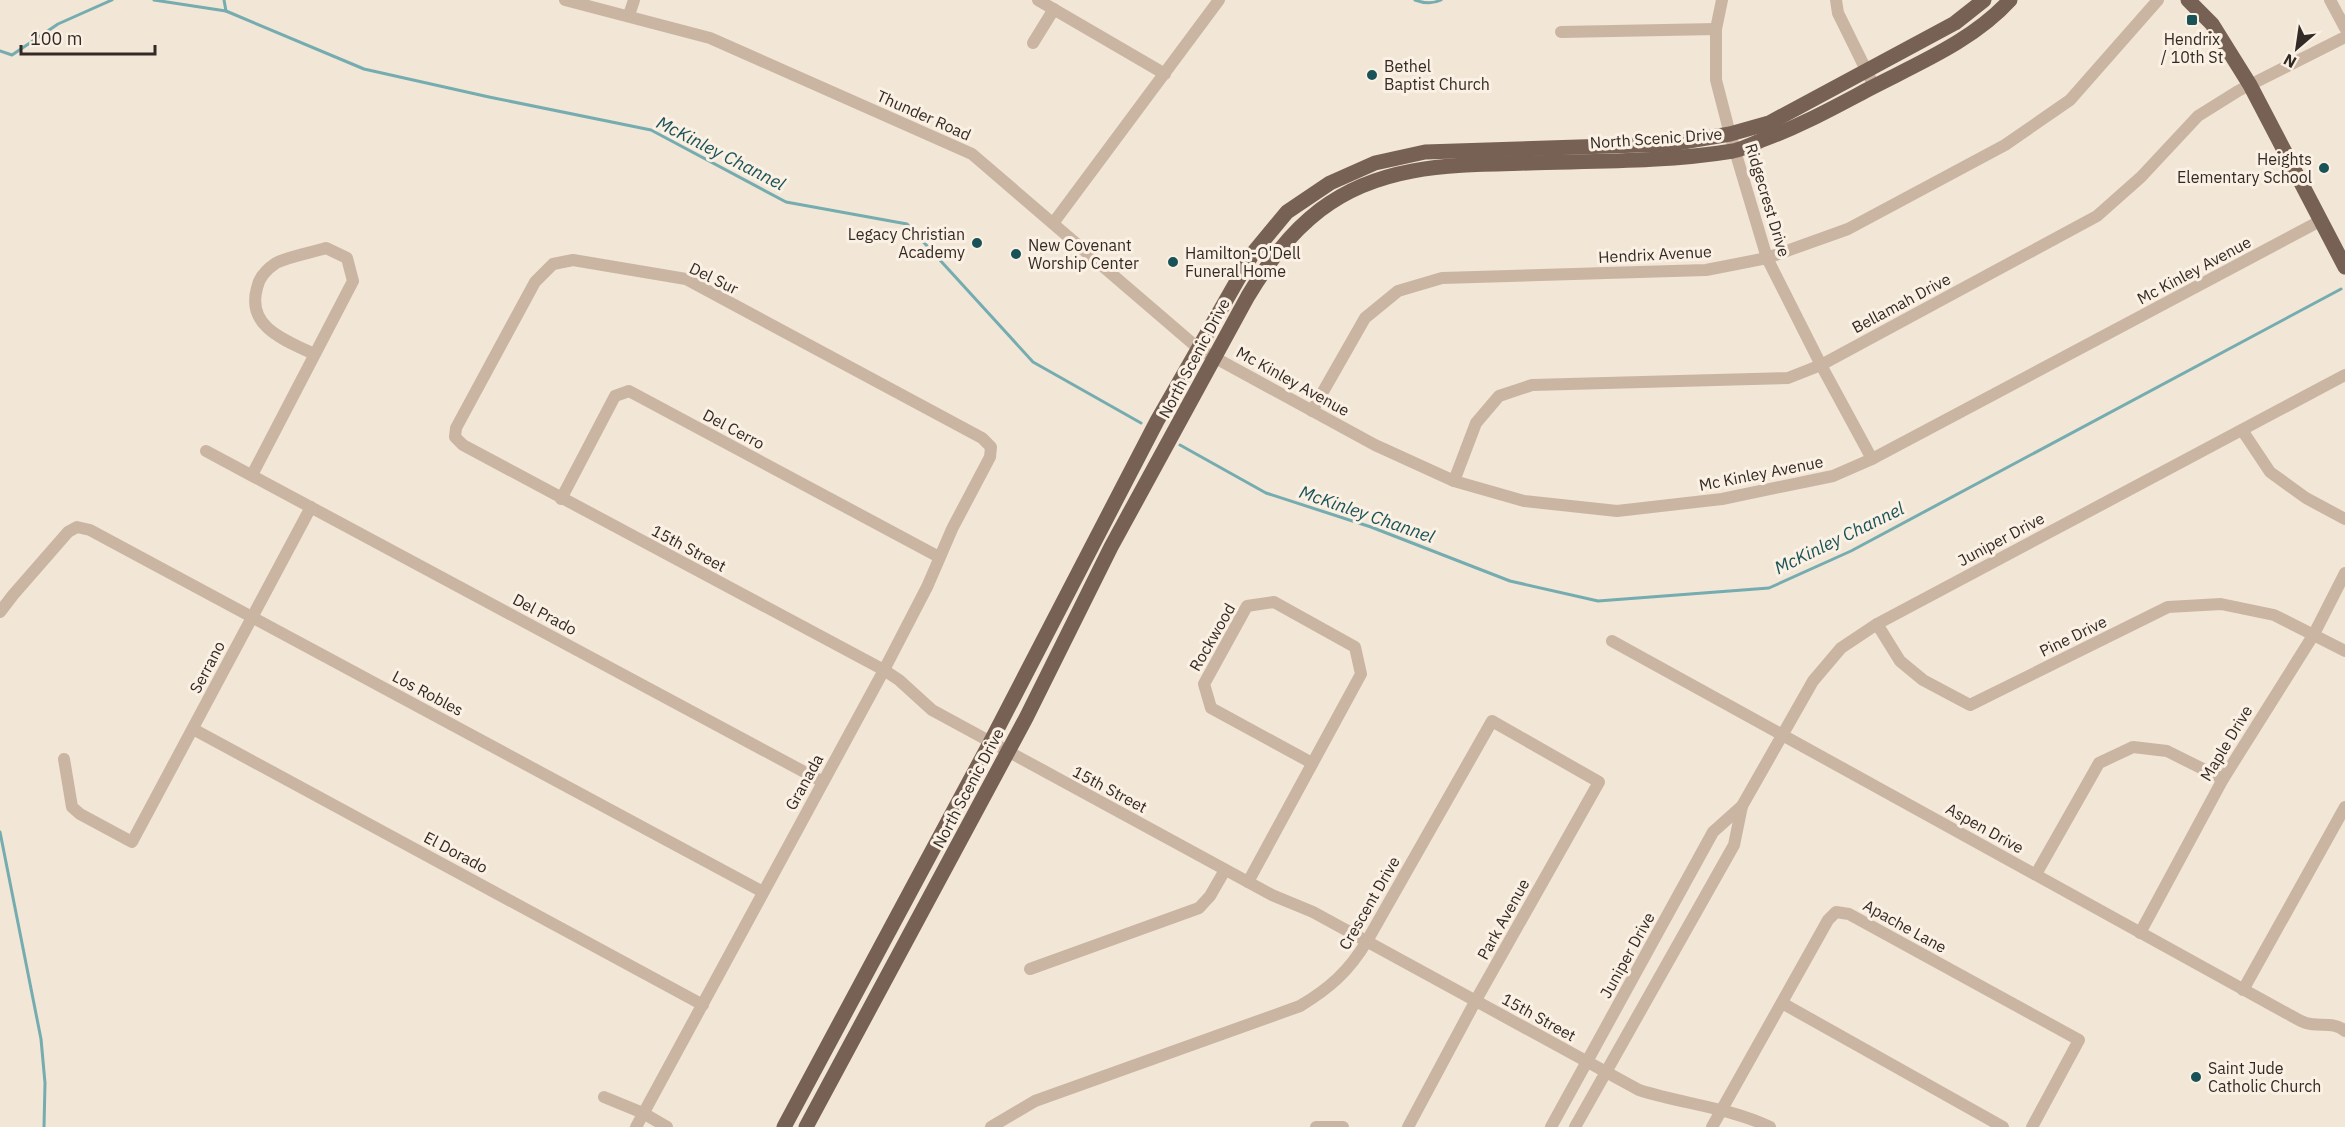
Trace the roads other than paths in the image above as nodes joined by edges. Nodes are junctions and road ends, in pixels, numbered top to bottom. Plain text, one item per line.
1 (565, 0) edge
2 (634, 0) edge
3 (1038, 0) edge
4 (1219, 0) edge
5 (1722, 0) edge
6 (1836, 0) edge
7 (1984, 0) edge
8 (2010, 0) edge
9 (2158, 0) edge
10 (2188, 0) edge
11 (2330, 0) edge
12 (1054, 9) junction
13 (629, 15) junction
14 (2345, 28) edge
15 (1716, 29) junction
16 (1560, 32) dead end
17 (2345, 36) edge
18 (1033, 43) dead end
19 (1866, 71) junction
20 (1165, 74) junction
21 (2250, 85) junction
22 (1874, 86) junction
23 (1730, 134) junction
24 (1735, 151) junction
25 (1494, 157) junction
26 (2320, 221) junction
27 (1054, 222) junction
28 (1767, 258) junction
29 (2345, 267) edge
30 (1199, 349) junction
31 (314, 354) junction
32 (1215, 357) junction
33 (1821, 365) junction
34 (2345, 375) edge
35 (1312, 411) junction
36 (2242, 430) junction
37 (455, 437) joint
38 (991, 447) joint
39 (206, 451) dead end
40 (1872, 459) junction
41 (252, 475) junction
42 (1454, 481) junction
43 (561, 499) junction
44 (311, 507) junction
45 (2345, 519) edge
46 (1097, 539) junction
47 (1111, 547) junction
48 (939, 557) junction
49 (2345, 573) edge
50 (0, 612) edge
51 (252, 618) junction
52 (1877, 624) junction
53 (2314, 634) junction
54 (1612, 641) dead end
55 (2345, 651) edge
56 (884, 670) junction
57 (193, 729) junction
58 (1780, 735) junction
59 (990, 742) junction
60 (1545, 751) joint
61 (1007, 752) junction
62 (64, 759) dead end
63 (1312, 763) junction
64 (2223, 779) junction
65 (823, 782) junction
66 (1742, 806) junction
67 (2345, 807) edge
68 (1225, 870) junction
69 (2036, 874) junction
70 (1248, 882) junction
71 (763, 892) junction
72 (2139, 933) junction
73 (1367, 941) junction
74 (1030, 969) dead end
75 (2243, 990) junction
76 (1476, 1000) junction
77 (1782, 1003) junction
78 (703, 1005) junction
79 (2344, 1028) edge
80 (1587, 1062) junction
81 (1605, 1072) junction
82 (604, 1097) dead end
83 (1722, 1109) junction
84 (643, 1113) junction
85 (636, 1127) edge
86 (667, 1127) edge
87 (784, 1127) edge
88 (806, 1127) edge
89 (991, 1127) edge
90 (1316, 1127) edge
91 (1343, 1127) edge
92 (1408, 1127) edge
93 (1551, 1127) edge
94 (1575, 1127) edge
95 (1712, 1127) edge
96 (1770, 1127) edge
97 (2003, 1127) edge
98 (2032, 1127) edge

1 - 13 street, Thunder Road
2 - 13 street
3 - 12 street
4 - 20 street
5 - 15 street, Ridgecrest Drive
6 - 19 street
7 - 19 main road, North Scenic Drive
8 - 22 main road, North Scenic Drive
9 - 28 street, Hendrix Avenue
10 - 21 main road
11 - 14 street
12 - 18 street
12 - 20 street
13 - 27 street, Thunder Road
15 - 16 street
15 - 23 street, Ridgecrest Drive
17 - 21 street, Bellamah Drive
19 - 22 street
19 - 23 main road, North Scenic Drive
20 - 27 street
21 - 26 main road
21 - 33 street, Bellamah Drive
22 - 24 main road, North Scenic Drive
23 - 24 street, Ridgecrest Drive
23 - 25 main road, North Scenic Drive
24 - 25 main road, North Scenic Drive
24 - 28 street, Ridgecrest Drive
25 - 30 main road, North Scenic Drive
25 - 32 main road, North Scenic Drive
26 - 29 main road
26 - 40 street, Mc Kinley Avenue
27 - 30 street, Thunder Road
28 - 33 street, Ridgecrest Drive
28 - 35 street, Hendrix Avenue
30 - 32 street, Thunder Road
30 - 46 main road, North Scenic Drive
31 - 31 street
31 - 41 street
32 - 35 street, Mc Kinley Avenue
32 - 47 main road, North Scenic Drive
33 - 40 street, Ridgecrest Drive
33 - 42 street, Bellamah Drive
34 - 36 street, Juniper Drive
35 - 42 street, Mc Kinley Avenue
36 - 45 street
36 - 52 street, Juniper Drive
37 - 38 street, Del Sur
37 - 43 street, 15th Street
38 - 48 street, Granada
39 - 41 street, Del Prado
40 - 42 street, Mc Kinley Avenue
41 - 44 street, Del Prado
43 - 48 street, Del Cerro
43 - 56 street, 15th Street
44 - 51 street, Serrano
44 - 65 street, Del Prado
46 - 47 street
46 - 59 main road, North Scenic Drive
47 - 61 main road, North Scenic Drive
48 - 56 street, Granada
49 - 53 street, Maple Drive
50 - 51 street, Los Robles
51 - 57 street, Serrano
51 - 71 street, Los Robles
52 - 53 street, Pine Drive
52 - 58 street, Juniper Drive
53 - 55 street
53 - 64 street, Maple Drive
54 - 58 street, Aspen Drive
56 - 59 street, 15th Street
56 - 65 street, Granada
57 - 62 street, Serrano
57 - 78 street, El Dorado
58 - 66 street, Juniper Drive
58 - 69 street, Aspen Drive
59 - 61 street, 15th Street
59 - 87 main road, North Scenic Drive
60 - 73 street, Crescent Drive
60 - 76 street, Park Avenue
61 - 68 street, 15th Street
61 - 88 main road, North Scenic Drive
63 - 63 street, Rockwood
63 - 70 street, Rockwood
64 - 69 street
64 - 72 street, Maple Drive
65 - 71 street, Granada
66 - 80 street, Juniper Drive
66 - 81 street, Juniper Drive
67 - 75 street
68 - 70 street, 15th Street
68 - 74 street
69 - 72 street, Aspen Drive
70 - 73 street, 15th Street
71 - 78 street, Granada
72 - 75 street, Aspen Drive
73 - 76 street, 15th Street
73 - 89 street, Crescent Drive
75 - 79 street, Aspen Drive
76 - 80 street, 15th Street
76 - 92 street, Park Avenue
77 - 83 street, Apache Lane
77 - 97 street
77 - 98 street, Apache Lane
78 - 84 street, Granada
80 - 81 street, 15th Street
80 - 93 street, Juniper Drive
81 - 83 street, 15th Street
81 - 94 street, Juniper Drive
82 - 84 street
83 - 95 street, Apache Lane
83 - 96 street, 15th Street
84 - 85 street, Granada
84 - 86 street
90 - 91 street

